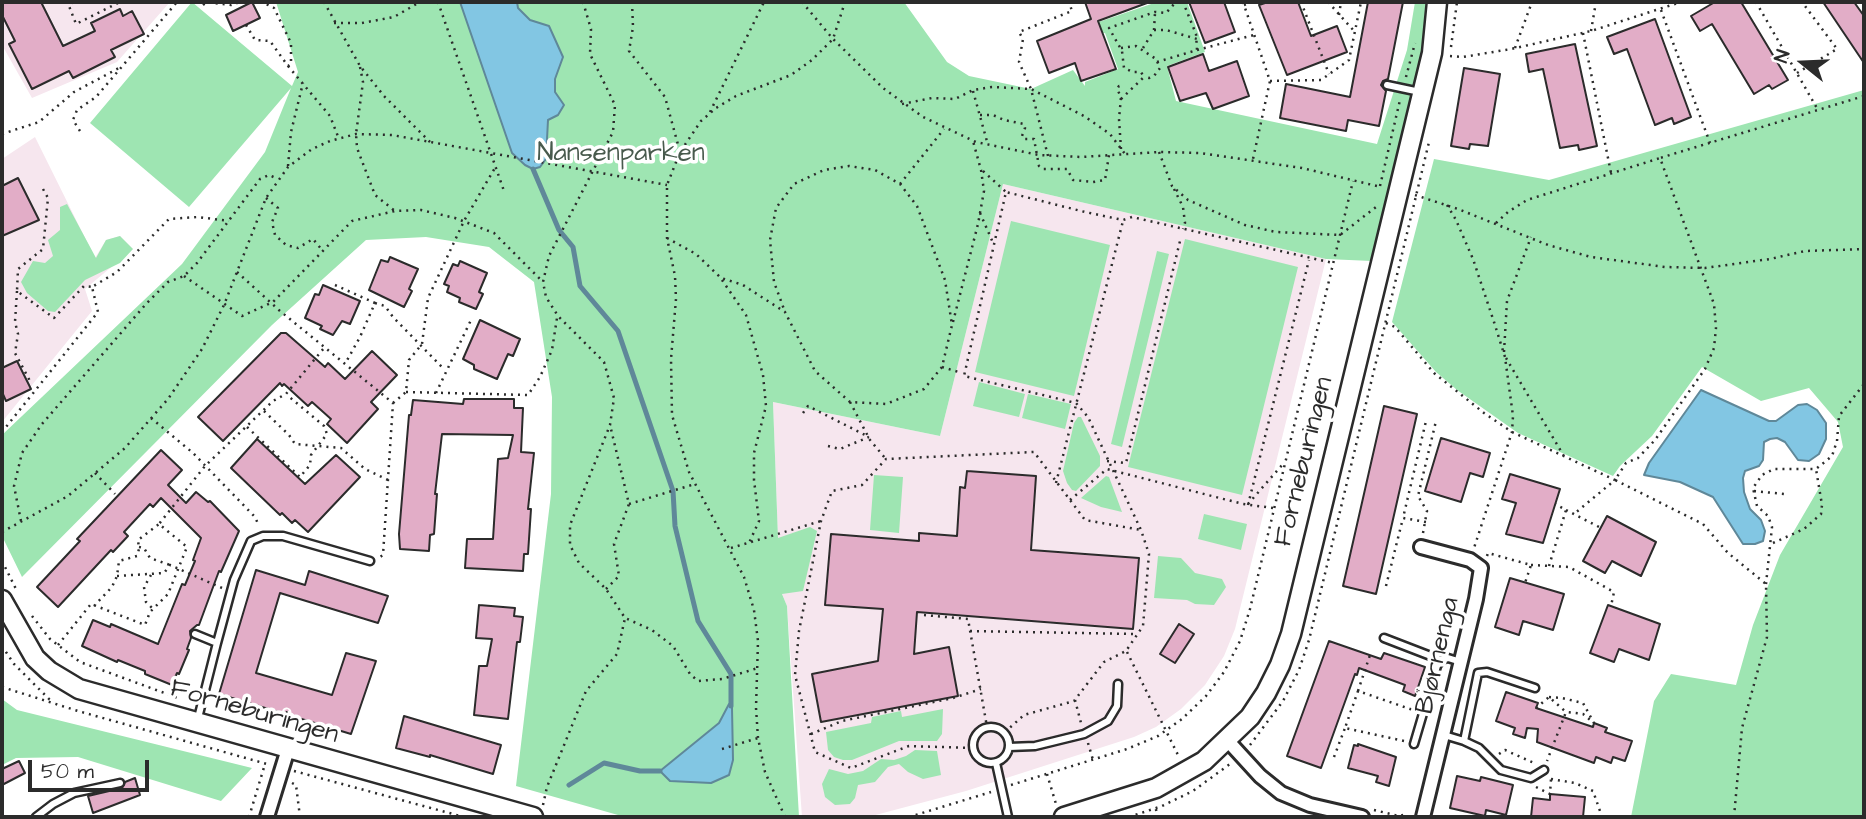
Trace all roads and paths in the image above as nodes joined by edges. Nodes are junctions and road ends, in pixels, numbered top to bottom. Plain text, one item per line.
1 (73, 2) edge
2 (120, 2) edge
3 (177, 2) edge
4 (240, 2) edge
5 (262, 2) edge
6 (324, 2) edge
7 (420, 2) edge
8 (438, 2) edge
9 (583, 2) edge
10 (632, 2) edge
11 (764, 2) edge
12 (802, 2) edge
13 (845, 2) edge
14 (1069, 2) edge
15 (1176, 2) edge
16 (1183, 2) edge
17 (1253, 2) edge
18 (1301, 2) edge
19 (1328, 2) edge
20 (1340, 2) edge
21 (1361, 2) edge
22 (1437, 2) edge
23 (1532, 2) edge
24 (1596, 2) edge
25 (1681, 2) edge
26 (1756, 2) edge
27 (1802, 2) edge
28 (1244, 3) edge
29 (230, 4) edge
30 (202, 5) dead end
31 (1661, 10) junction
32 (1155, 12) junction
33 (1339, 15) junction
34 (334, 23) junction
35 (246, 25) dead end
36 (1154, 30) junction
37 (1591, 31) junction
38 (1355, 32) junction
39 (1583, 33) junction
40 (1254, 35) junction
41 (832, 39) junction
42 (1197, 39) junction
43 (1121, 48) junction
44 (1143, 48) junction
45 (1514, 48) junction
46 (1196, 50) junction
47 (1450, 56) dead end
48 (1157, 62) junction
49 (122, 66) junction
50 (288, 66) junction
51 (360, 66) junction
52 (1797, 73) junction
53 (1329, 74) junction
54 (1144, 77) junction
55 (1270, 81) junction
56 (303, 83) junction
57 (1387, 85) dead end
58 (1122, 86) dead end
59 (1031, 89) junction
60 (973, 90) junction
61 (1422, 92) junction
62 (1864, 96) edge
63 (1121, 99) junction
64 (902, 104) junction
65 (1818, 110) junction
66 (708, 115) junction
67 (980, 115) junction
68 (944, 128) junction
69 (80, 131) dead end
70 (2, 134) edge
71 (356, 134) junction
72 (339, 139) junction
73 (972, 140) junction
74 (430, 142) junction
75 (1710, 143) junction
76 (988, 145) junction
77 (1121, 149) junction
78 (680, 152) junction
79 (1158, 152) junction
80 (492, 154) junction
81 (1125, 154) junction
82 (1038, 155) junction
83 (1109, 155) junction
84 (1048, 156) junction
85 (1660, 158) junction
86 (1253, 159) junction
87 (496, 166) junction
88 (288, 167) junction
89 (981, 170) junction
90 (593, 172) junction
91 (1611, 173) junction
92 (278, 179) junction
93 (1353, 181) junction
94 (900, 184) junction
95 (667, 185) junction
96 (1172, 186) junction
97 (43, 189) dead end
98 (504, 191) dead end
99 (1399, 191) junction
100 (1006, 192) junction
101 (265, 198) junction
102 (1447, 205) junction
103 (395, 211) junction
104 (980, 213) junction
105 (1123, 220) junction
106 (229, 221) junction
107 (464, 221) junction
108 (1496, 223) junction
109 (1183, 229) junction
110 (1339, 235) junction
111 (1181, 237) dead end
112 (1531, 237) junction
113 (667, 238) junction
114 (994, 245) junction
115 (1864, 248) edge
116 (322, 250) junction
117 (1309, 259) junction
118 (1333, 263) junction
119 (1702, 268) junction
120 (237, 272) junction
121 (184, 276) junction
122 (721, 278) junction
123 (542, 282) junction
124 (335, 285) dead end
125 (92, 287) junction
126 (18, 291) junction
127 (272, 303) junction
128 (375, 303) junction
129 (224, 305) junction
130 (785, 312) junction
131 (558, 316) junction
132 (471, 320) dead end
133 (1386, 323) dead end
134 (952, 325) junction
135 (422, 344) junction
136 (324, 348) junction
137 (1504, 354) junction
138 (345, 364) junction
139 (442, 367) dead end
140 (942, 367) junction
141 (964, 373) junction
142 (30, 381) dead end
143 (1864, 387) edge
144 (406, 392) junction
145 (436, 393) junction
146 (286, 394) junction
147 (850, 402) junction
148 (393, 403) junction
149 (1076, 403) junction
150 (264, 411) junction
151 (803, 413) dead end
152 (151, 418) junction
153 (1426, 421) dead end
154 (1436, 421) dead end
155 (610, 425) junction
156 (247, 427) junction
157 (2, 432) edge
158 (1512, 432) junction
159 (869, 437) junction
160 (317, 446) junction
161 (828, 446) dead end
162 (1565, 458) junction
163 (886, 459) junction
164 (1107, 461) junction
165 (1285, 461) junction
166 (205, 466) junction
167 (1816, 469) junction
168 (1112, 470) junction
169 (95, 474) junction
170 (388, 480) junction
171 (1615, 480) junction
172 (1056, 483) junction
173 (695, 484) junction
174 (1754, 491) junction
175 (115, 494) dead end
176 (1784, 494) dead end
177 (1070, 500) junction
178 (629, 504) junction
179 (1555, 504) dead end
180 (1248, 505) junction
181 (1273, 508) junction
182 (1566, 510) junction
183 (1574, 514) junction
184 (1403, 518) junction
185 (821, 521) junction
186 (22, 522) junction
187 (1426, 522) junction
188 (159, 524) junction
189 (1601, 528) dead end
190 (1141, 530) junction
191 (2, 532) edge
192 (262, 536) junction
193 (749, 543) junction
194 (1772, 544) junction
195 (139, 547) junction
196 (1421, 547) joint
197 (731, 548) junction
198 (1470, 560) junction
199 (2, 561) edge
200 (370, 561) joint
201 (170, 565) junction
202 (1531, 565) junction
203 (1549, 566) junction
204 (1481, 568) junction
205 (178, 569) junction
206 (152, 573) junction
207 (117, 576) junction
208 (1525, 583) dead end
209 (1766, 583) junction
210 (1386, 586) dead end
211 (606, 589) junction
212 (232, 592) junction
213 (20, 597) dead end
214 (2, 600) edge
215 (94, 606) junction
216 (1611, 606) dead end
217 (26, 609) dead end
218 (153, 609) junction
219 (924, 615) dead end
220 (625, 618) junction
221 (970, 631) junction
222 (195, 634) dead end
223 (1137, 634) junction
224 (1384, 638) dead end
225 (218, 643) junction
226 (58, 645) junction
227 (2, 646) edge
228 (1126, 651) junction
229 (1371, 652) dead end
230 (1441, 660) junction
231 (1461, 662) junction
232 (758, 668) junction
233 (1118, 684) dead end
234 (2, 687) edge
235 (1535, 688) dead end
236 (981, 689) junction
237 (1358, 691) junction
238 (1549, 697) junction
239 (52, 703) junction
240 (202, 704) junction
241 (1536, 708) dead end
242 (1566, 712) junction
243 (1423, 713) junction
244 (197, 724) junction
245 (987, 727) junction
246 (1345, 728) junction
247 (1166, 731) junction
248 (1005, 732) junction
249 (810, 734) junction
250 (1444, 735) junction
251 (758, 738) junction
252 (1228, 740) junction
253 (1464, 741) junction
254 (1414, 744) joint
255 (1009, 747) junction
256 (972, 748) junction
257 (288, 749) junction
258 (722, 749) dead end
259 (1334, 758) dead end
260 (1490, 759) junction
261 (1093, 760) dead end
262 (996, 762) junction
263 (265, 764) junction
264 (1545, 768) junction
265 (282, 772) junction
266 (1047, 774) dead end
267 (1551, 779) dead end
268 (120, 783) dead end
269 (1156, 809) dead end
270 (1374, 810) dead end
271 (1600, 811) dead end
272 (531, 813) edge
273 (1061, 814) edge
274 (1417, 815) edge
275 (36, 817) edge
276 (249, 817) edge
277 (267, 817) edge
278 (300, 817) edge
279 (464, 817) edge
280 (785, 817) edge
281 (1008, 817) edge
282 (1157, 817) edge
283 (1362, 817) edge
284 (1734, 817) edge

1 - 2 path
3 - 49 path
4 - 29 path
5 - 50 path
6 - 34 path
7 - 34 path
8 - 80 path
9 - 90 path
10 - 78 path
11 - 66 path
12 - 41 path
13 - 41 path
14 - 59 path
15 - 32 path
16 - 42 path
17 - 28 path
18 - 53 path
19 - 33 path
20 - 33 path
21 - 38 path
22 - 61 street, Forneburingen
23 - 45 path
24 - 37 path
25 - 31 path
26 - 52 path
27 - 52 path
28 - 40 path
29 - 30 path
31 - 37 path
31 - 75 path
32 - 36 path
32 - 43 path
33 - 38 path
34 - 51 path
35 - 50 path
36 - 42 path
36 - 44 path
37 - 39 path
38 - 53 path
39 - 45 path
39 - 91 path
40 - 46 path
40 - 55 path
41 - 64 path
41 - 66 path
42 - 46 path
43 - 44 path
43 - 54 path
44 - 48 path
45 - 47 path
46 - 48 path
48 - 54 path
49 - 69 path
49 - 70 path
50 - 56 path
51 - 71 path
51 - 74 path
52 - 65 path
53 - 55 path
54 - 63 path
55 - 86 path
56 - 72 path
56 - 88 path
57 - 61 lane
58 - 63 path
59 - 60 path
59 - 77 path
59 - 84 path
60 - 64 path
60 - 67 path
61 - 99 street, Forneburingen
62 - 65 path
63 - 77 path
64 - 68 path
65 - 75 path
66 - 78 path
67 - 76 path
67 - 82 path
68 - 73 path
68 - 94 path
71 - 72 path
71 - 74 path
71 - 103 path
72 - 88 path
73 - 76 path
73 - 89 path
74 - 80 path
75 - 85 path
76 - 82 path
77 - 81 path
78 - 95 path
79 - 81 path
79 - 86 path
79 - 96 path
80 - 87 path
80 - 90 path
81 - 83 path
82 - 83 path
82 - 84 path
83 - 84 path
85 - 91 path
85 - 119 path
86 - 93 path
87 - 98 path
87 - 107 path
88 - 92 path
89 - 100 path
89 - 104 path
90 - 95 path
90 - 123 path
91 - 108 path
92 - 101 path
92 - 106 path
93 - 99 path
93 - 110 path
94 - 130 path
94 - 134 path
95 - 113 path
96 - 109 path
96 - 110 path
97 - 126 path
99 - 102 path
99 - 110 path
99 - 252 street, Forneburingen
100 - 105 path
100 - 114 path
101 - 116 path
101 - 120 path
102 - 108 path
102 - 137 path
103 - 107 path
103 - 116 path
104 - 114 path
104 - 134 path
105 - 109 path
105 - 149 path
106 - 121 path
106 - 125 path
107 - 123 path
107 - 135 path
108 - 112 path
109 - 117 path
110 - 118 path
111 - 164 path
112 - 119 path
112 - 137 path
113 - 122 path
113 - 173 path
114 - 141 path
115 - 119 path
116 - 127 path
117 - 118 path
117 - 180 path
118 - 165 path
119 - 171 path
120 - 127 path
120 - 129 path
121 - 129 path
121 - 186 path
122 - 130 path
122 - 193 path
123 - 131 path
124 - 128 path
125 - 126 path
125 - 157 path
126 - 142 path
127 - 129 path
127 - 136 path
128 - 135 path
128 - 138 path
129 - 152 path
130 - 147 path
131 - 145 path
131 - 155 path
132 - 145 path
133 - 158 path
134 - 140 path
135 - 139 path
135 - 144 path
136 - 138 path
136 - 146 path
137 - 158 path
137 - 162 path
138 - 148 path
140 - 141 path
140 - 147 path
141 - 149 path
143 - 167 path
144 - 145 path
144 - 148 path
146 - 150 path
146 - 160 path
147 - 159 path
148 - 170 path
149 - 164 path
149 - 172 path
150 - 156 path
150 - 160 path
151 - 159 path
152 - 166 path
152 - 169 path
153 - 184 path
154 - 187 path
155 - 178 path
155 - 211 path
156 - 160 path
156 - 166 path
158 - 162 path
158 - 198 path
159 - 161 path
159 - 163 path
160 - 170 path
162 - 171 path
163 - 172 path
163 - 185 path
164 - 168 path
165 - 180 path
165 - 181 path
166 - 188 path
166 - 192 path
167 - 174 path
167 - 194 path
168 - 177 path
168 - 180 path
168 - 190 path
169 - 175 path
169 - 186 path
170 - 200 path
171 - 183 path
171 - 209 path
172 - 177 path
173 - 178 path
173 - 197 path
174 - 176 path
174 - 194 path
177 - 190 path
178 - 211 path
179 - 182 path
180 - 181 path
181 - 247 path
182 - 183 path
182 - 203 path
183 - 189 path
184 - 187 path
184 - 210 path
185 - 193 path
185 - 249 path
186 - 191 path
187 - 196 path
188 - 195 path
188 - 205 path
190 - 223 path
192 - 200 lane
192 - 212 lane
193 - 197 path
194 - 209 path
195 - 201 path
195 - 207 path
196 - 198 street, Bjørnenga
197 - 232 path
198 - 204 street, Bjørnenga
199 - 213 path
201 - 205 path
201 - 206 path
202 - 203 path
202 - 204 path
202 - 208 path
203 - 216 path
204 - 231 street, Bjørnenga
205 - 212 path
205 - 218 path
206 - 207 path
206 - 218 path
207 - 215 path
209 - 284 path
211 - 220 path
212 - 225 lane
214 - 244 street, Forneburingen
215 - 218 path
215 - 226 path
217 - 226 path
219 - 221 path
220 - 232 path
220 - 272 path
221 - 223 path
221 - 236 path
222 - 225 lane
223 - 228 path
224 - 230 lane
225 - 240 lane
226 - 240 path
227 - 239 path
228 - 247 path
228 - 248 path
229 - 237 path
230 - 231 lane
230 - 243 lane
231 - 250 street, Bjørnenga
232 - 251 path
233 - 255 lane
234 - 239 path
235 - 253 lane
236 - 245 path
236 - 249 path
237 - 243 path
237 - 246 path
238 - 241 path
238 - 242 path
238 - 242 path
239 - 263 path
240 - 244 lane
242 - 264 path
243 - 254 lane
244 - 257 street, Forneburingen
245 - 248 lane
245 - 256 lane
246 - 254 path
246 - 259 path
247 - 261 path
248 - 255 lane
249 - 256 path
250 - 253 lane
250 - 274 street, Bjørnenga
251 - 258 path
251 - 280 path
252 - 273 street, Forneburingen
252 - 283 street
253 - 260 lane
255 - 262 lane
256 - 262 lane
257 - 265 street
257 - 272 street, Forneburingen
260 - 264 path
260 - 264 lane
262 - 281 lane
263 - 265 path
263 - 276 path
265 - 277 street
265 - 278 path
265 - 279 path
266 - 273 path
267 - 271 path
268 - 275 lane
269 - 282 path
270 - 274 path

